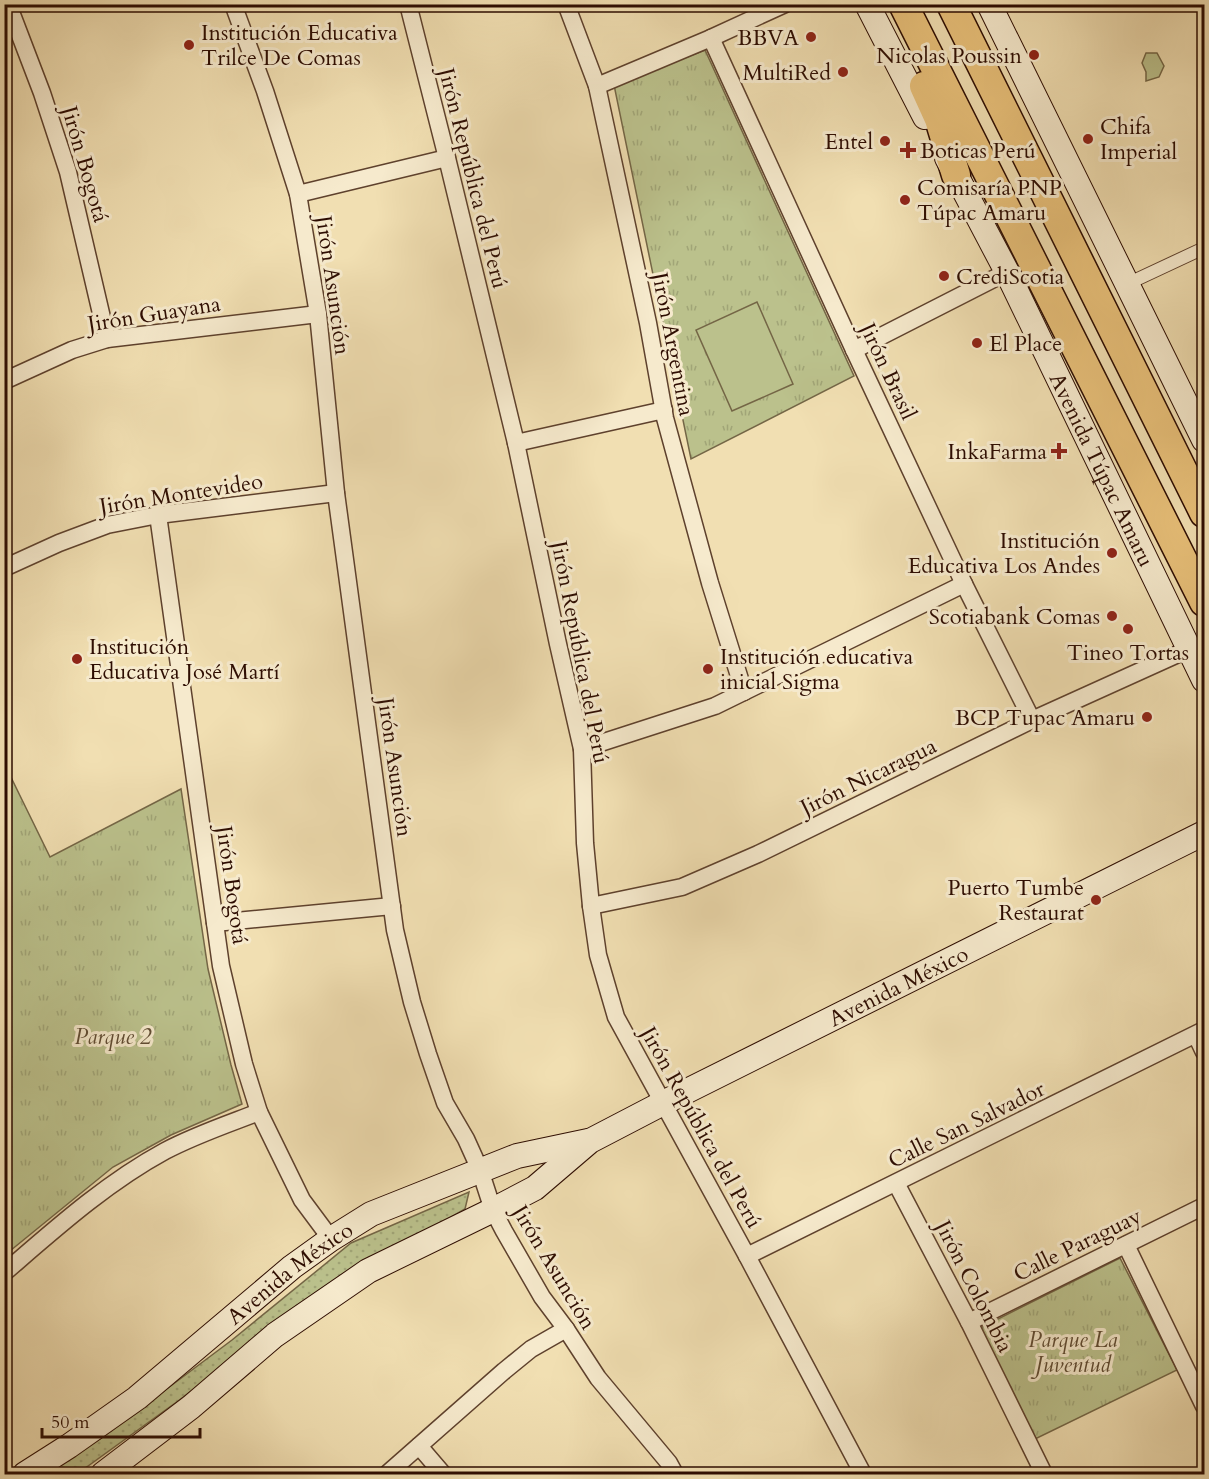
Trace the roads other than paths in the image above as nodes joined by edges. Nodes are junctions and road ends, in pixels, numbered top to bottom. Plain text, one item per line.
1 (8, 4) edge
2 (233, 4) edge
3 (408, 4) edge
4 (567, 4) edge
5 (785, 4) edge
6 (867, 4) edge
7 (887, 4) edge
8 (903, 4) edge
9 (951, 4) edge
10 (989, 4) edge
11 (711, 38) junction
12 (597, 86) junction
13 (447, 158) junction
14 (956, 175) junction
15 (298, 194) junction
16 (1204, 248) edge
17 (1007, 272) junction
18 (1127, 284) junction
19 (318, 314) junction
20 (107, 339) junction
21 (854, 350) junction
22 (4, 381) edge
23 (664, 410) junction
24 (1204, 440) edge
25 (516, 443) junction
26 (336, 493) junction
27 (1204, 513) edge
28 (158, 515) junction
29 (4, 568) edge
30 (964, 584) junction
31 (1204, 602) edge
32 (1189, 649) junction
33 (1204, 680) edge
34 (744, 692) junction
35 (1032, 720) junction
36 (582, 749) junction
37 (1204, 833) edge
38 (392, 906) junction
39 (591, 906) junction
40 (215, 923) junction
41 (1200, 1032) edge
42 (1204, 1052) edge
43 (663, 1103) junction
44 (259, 1112) junction
45 (591, 1141) junction
46 (480, 1170) junction
47 (896, 1183) junction
48 (1204, 1206) edge
49 (494, 1210) junction
50 (331, 1239) junction
51 (1126, 1245) junction
52 (747, 1256) junction
53 (4, 1274) edge
54 (969, 1322) junction
55 (566, 1329) junction
56 (1204, 1406) edge
57 (419, 1446) junction
58 (25, 1474) edge
59 (104, 1474) edge
60 (387, 1474) edge
61 (443, 1474) edge
62 (675, 1474) edge
63 (863, 1474) edge
64 (1044, 1474) edge

1 - 20 street, Jirón Bogotá
2 - 15 street, Jirón Asunción
3 - 13 street, Jirón República del Perú
4 - 12 street, Jirón Argentina
5 - 11 street
6 - 14 main road, Avenida Túpac Amaru
7 - 14 highway
8 - 31 highway, Avenida Túpac Amaru
9 - 27 highway
10 - 18 main road
11 - 12 street
11 - 21 street, Jirón Brasil
12 - 23 street, Jirón Argentina
13 - 15 street
13 - 25 street, Jirón República del Perú
14 - 17 main road, Avenida Túpac Amaru
15 - 19 street, Jirón Asunción
16 - 18 street
17 - 21 street
17 - 32 main road, Avenida Túpac Amaru
18 - 24 main road
19 - 20 street, Jirón Guayana
19 - 26 street, Jirón Asunción
20 - 22 street, Jirón Guayana
21 - 30 street, Jirón Brasil
23 - 25 street
23 - 34 street, Jirón Argentina
25 - 36 street, Jirón República del Perú
26 - 28 street, Jirón Montevideo
26 - 38 street, Jirón Asunción
28 - 29 street, Jirón Montevideo
28 - 40 street, Jirón Bogotá
30 - 34 street
30 - 35 street, Jirón Brasil
32 - 33 main road, Avenida Túpac Amaru
32 - 35 street, Jirón Nicaragua
34 - 36 street
35 - 39 street, Jirón Nicaragua
36 - 39 street, Jirón República del Perú
37 - 43 main road, Avenida México
38 - 40 street
38 - 46 street, Jirón Asunción
39 - 43 street, Jirón República del Perú
40 - 44 street, Jirón Bogotá
41 - 42 street
41 - 47 street, Calle San Salvador
43 - 45 main road, Avenida México
43 - 52 street, Jirón República del Perú
44 - 50 street, Jirón Bogotá
44 - 53 street
45 - 46 main road, Avenida México
45 - 49 main road, Avenida México
46 - 49 street, Jirón Asunción
46 - 50 main road, Avenida México
47 - 52 street, Calle San Salvador
47 - 54 street, Jirón Colombia
48 - 51 street, Calle Paraguay
49 - 55 street, Jirón Asunción
49 - 59 main road, Avenida México
50 - 58 main road, Avenida México
51 - 54 street, Calle Paraguay
51 - 56 street
52 - 63 street, Jirón República del Perú
54 - 64 street, Jirón Colombia
55 - 57 street
55 - 62 street, Jirón Asunción
57 - 60 street
57 - 61 street

